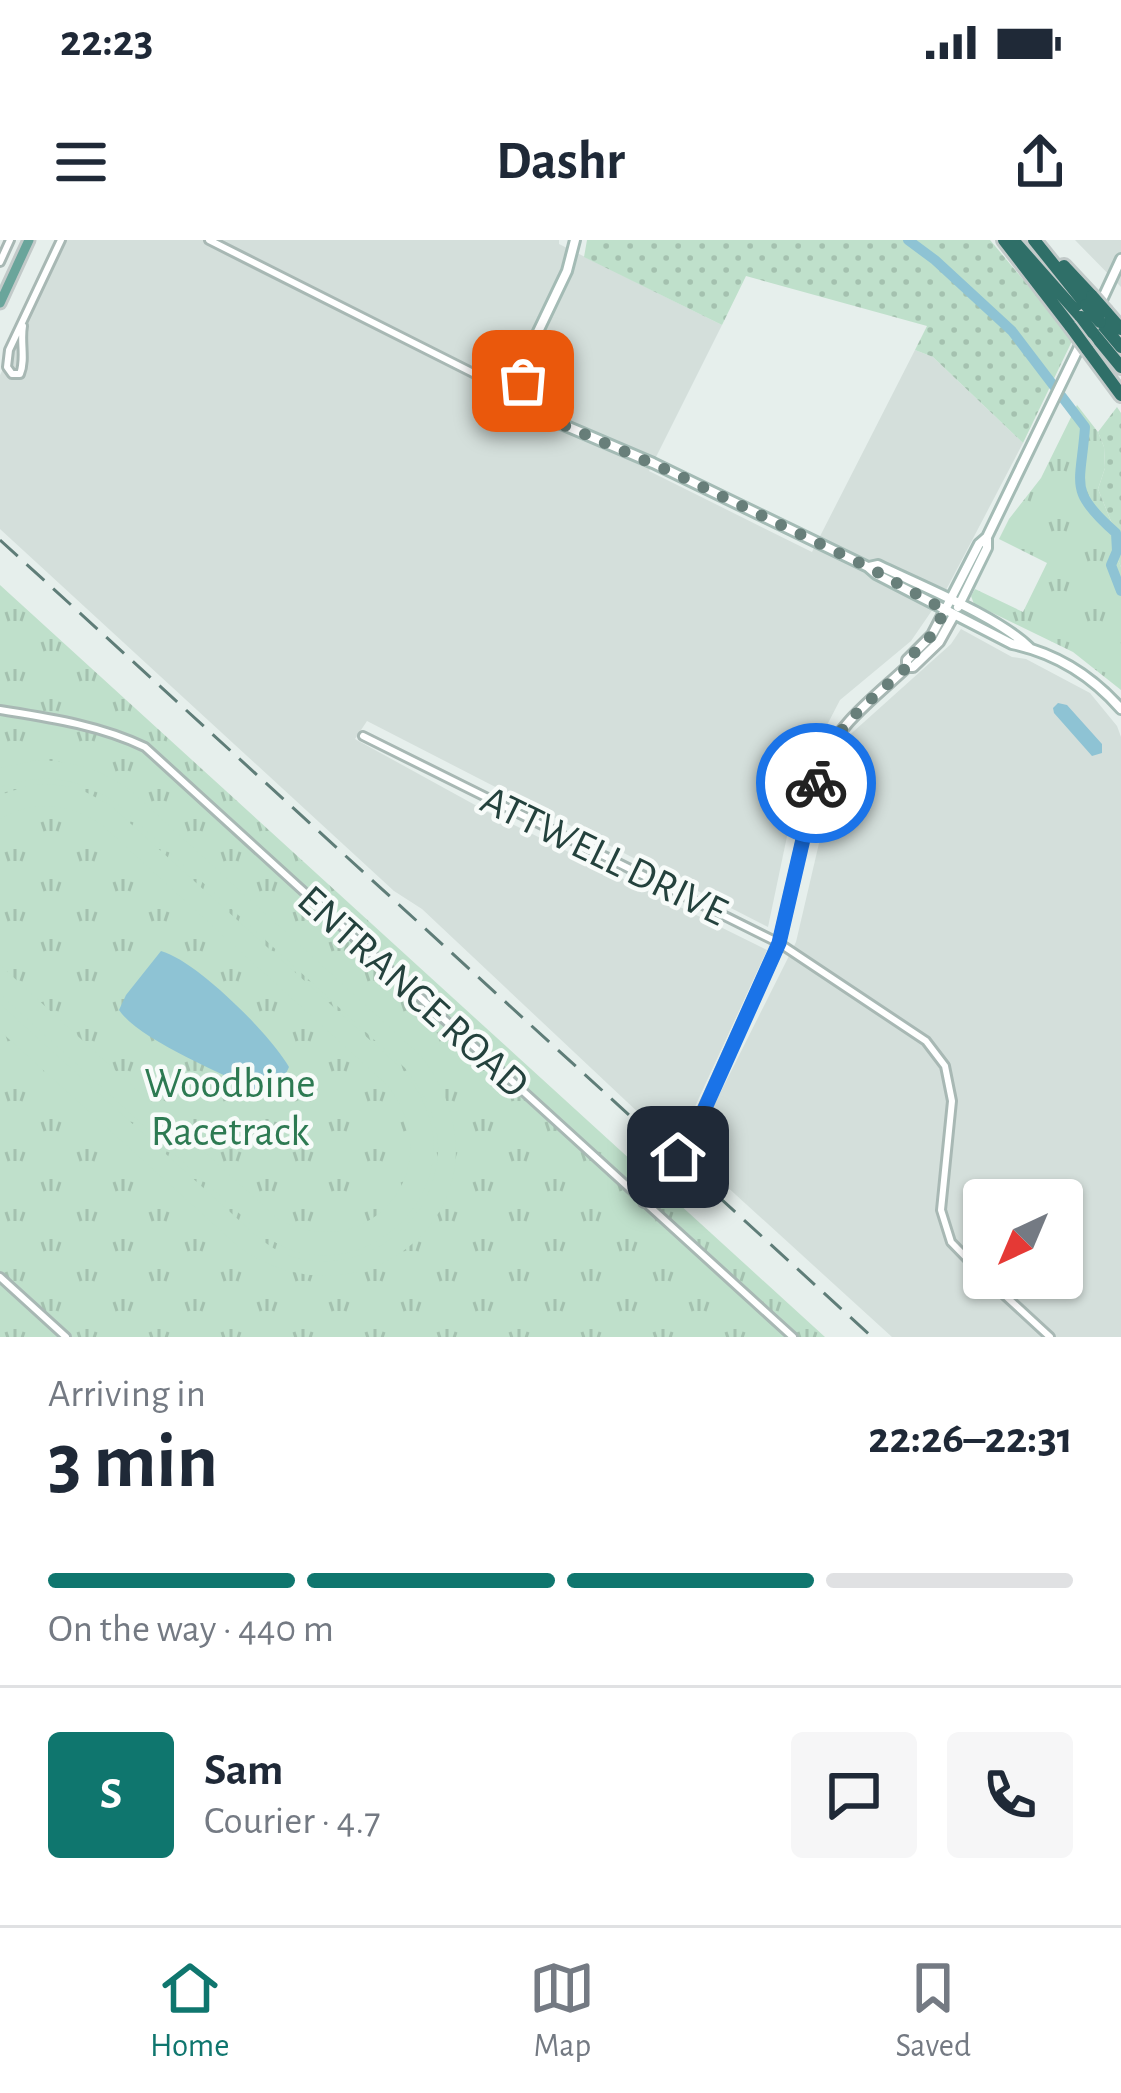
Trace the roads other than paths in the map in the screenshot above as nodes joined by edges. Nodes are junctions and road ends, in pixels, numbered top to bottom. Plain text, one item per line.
1 (10, 240) edge
2 (29, 240) edge
3 (61, 240) edge
4 (209, 240) edge
5 (575, 240) edge
6 (1009, 240) edge
7 (1036, 240) edge
8 (1121, 260) edge
9 (0, 262) edge
10 (0, 304) edge
11 (1082, 311) junction
12 (1100, 322) junction
13 (22, 326) junction
14 (1121, 328) edge
15 (1121, 347) edge
16 (1121, 367) edge
17 (523, 381) junction
18 (1121, 395) edge
19 (952, 608) junction
20 (1121, 709) edge
21 (0, 710) edge
22 (363, 736) dead end
23 (779, 943) junction
24 (678, 1157) dead end
25 (666, 1173) dead end
26 (644, 1202) junction
27 (963, 1254) edge
28 (0, 1276) edge
29 (1009, 1299) edge
30 (66, 1337) edge
31 (793, 1337) edge
32 (1050, 1337) edge

1 - 9 street
2 - 10 main road
3 - 13 street
4 - 17 street
5 - 17 main road
6 - 11 highway
7 - 11 highway
8 - 19 main road
11 - 12 highway, bridge
11 - 12 highway, bridge
11 - 18 highway, bridge
12 - 14 highway
12 - 15 highway
12 - 16 highway
13 - 13 street
17 - 19 main road
19 - 20 main road
19 - 23 main road
21 - 26 street, ENTRANCE ROAD
22 - 23 street, ATTWELL DRIVE
23 - 24 main road
23 - 27 street, ATTWELL DRIVE
25 - 26 main road
26 - 31 street, ENTRANCE ROAD
28 - 30 street
29 - 32 street, ATTWELL DRIVE

